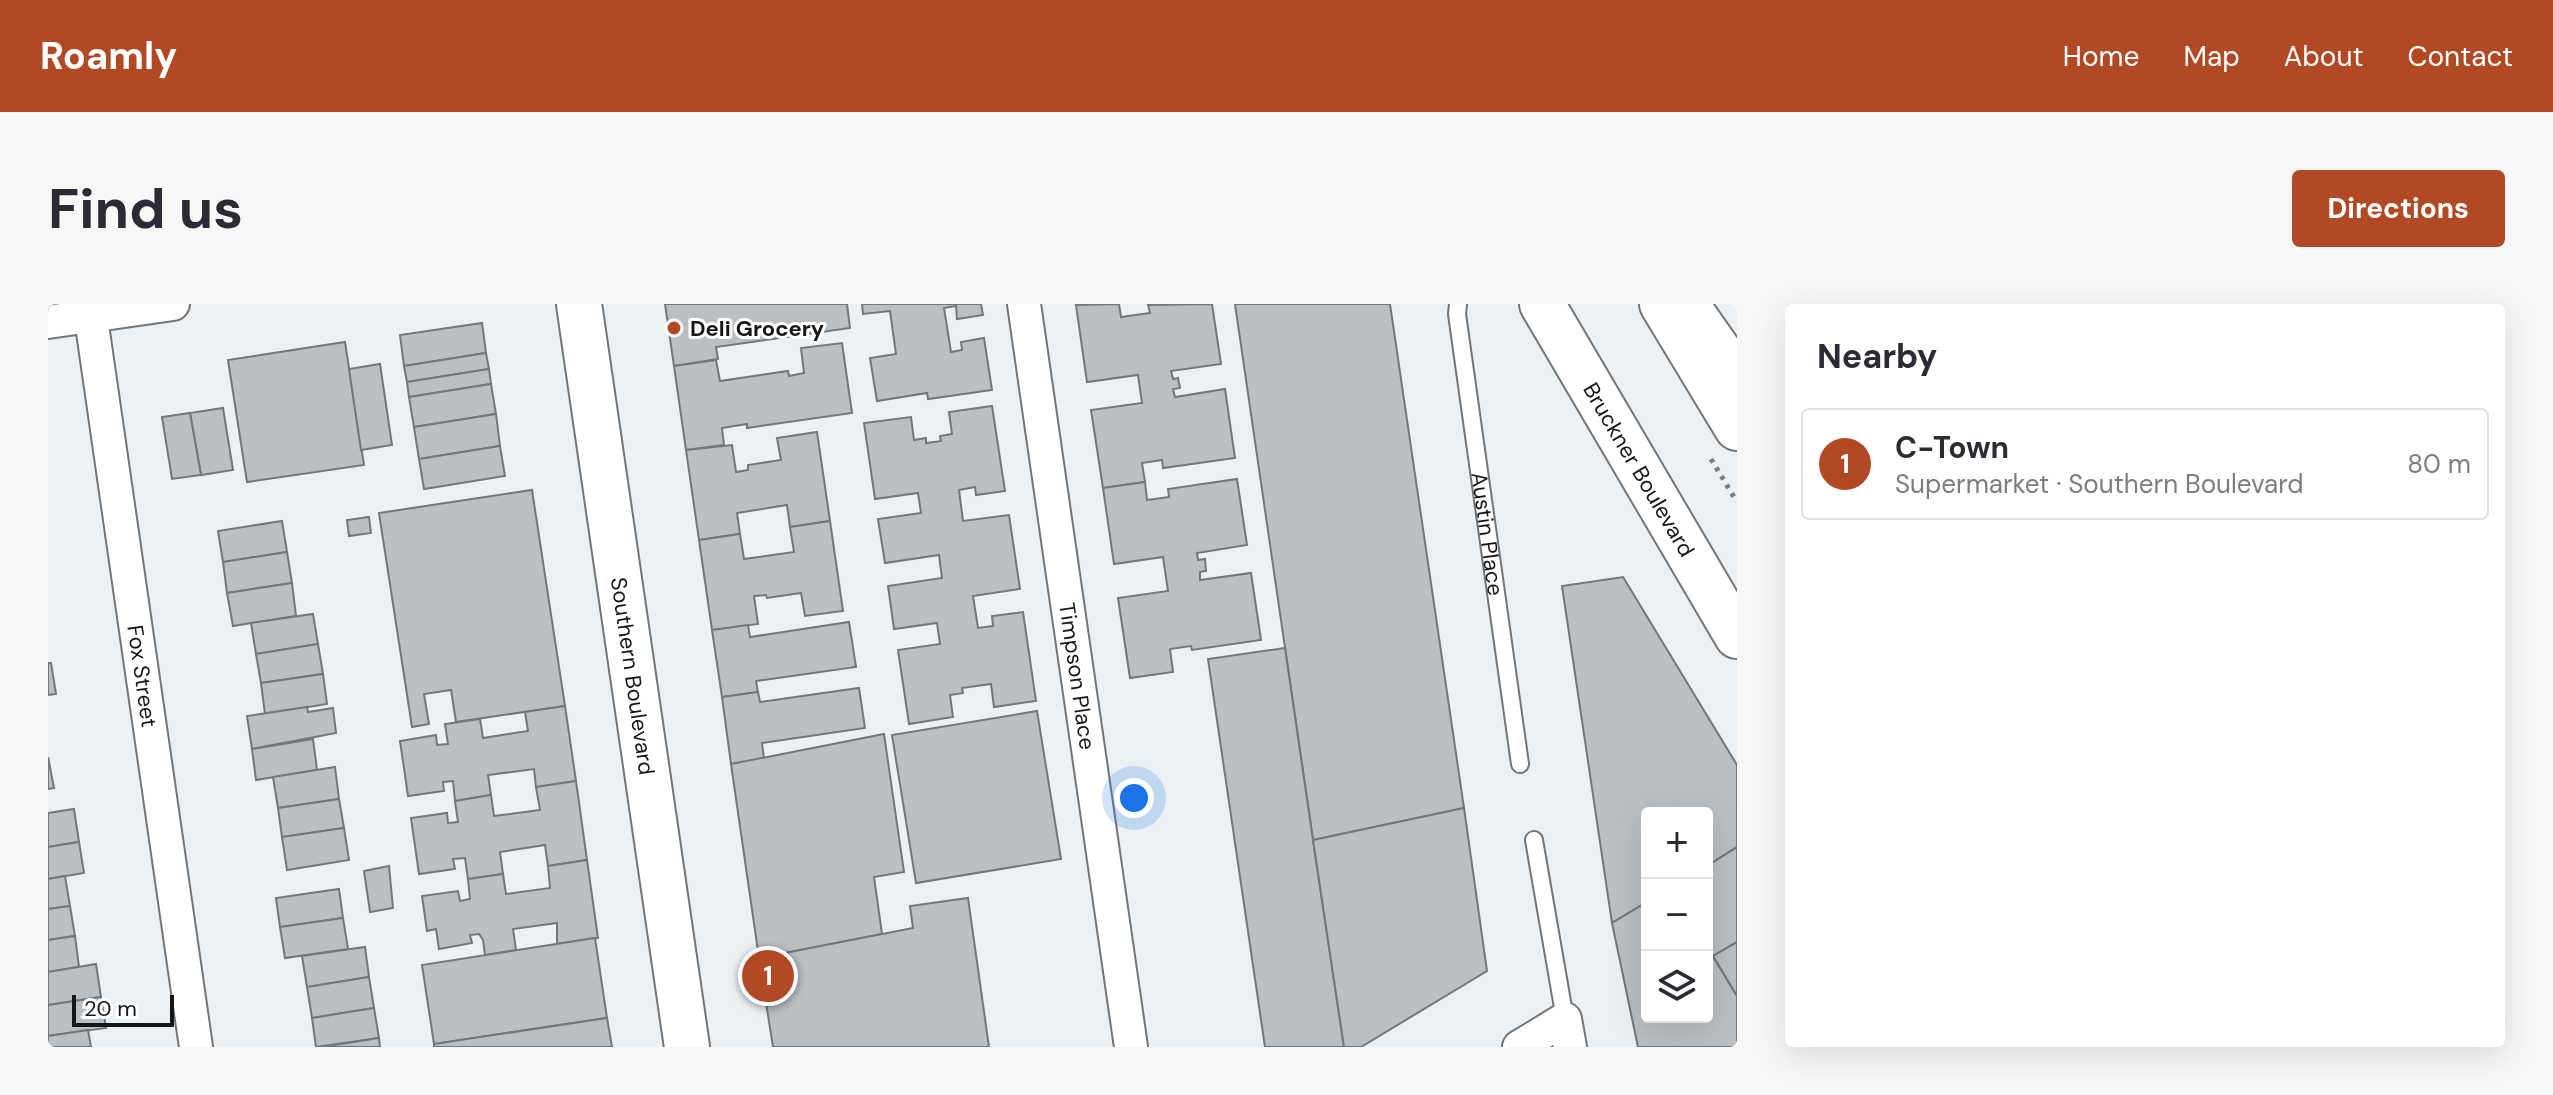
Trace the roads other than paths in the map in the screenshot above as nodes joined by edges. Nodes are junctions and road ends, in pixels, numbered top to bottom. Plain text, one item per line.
1 (173, 304) edge
2 (579, 304) edge
3 (1024, 304) edge
4 (1458, 304) edge
5 (1542, 304) edge
6 (1662, 304) edge
7 (1686, 304) edge
8 (1700, 304) edge
9 (90, 310) edge
10 (48, 322) edge
11 (1737, 369) edge
12 (1737, 377) edge
13 (1737, 428) edge
14 (1737, 636) edge
15 (1520, 764) dead end
16 (1534, 840) dead end
17 (1567, 1033) edge
18 (196, 1047) edge
19 (687, 1047) edge
20 (1131, 1047) edge
21 (1519, 1047) edge

1 - 9 street
2 - 19 main road, Southern Boulevard
3 - 20 street, Timpson Place
4 - 15 lane, Austin Place
5 - 14 main road, Bruckner Boulevard
6 - 13 main road
7 - 12 main road
8 - 11 main road
9 - 10 street
9 - 18 street, Fox Street
16 - 17 lane
17 - 21 street

